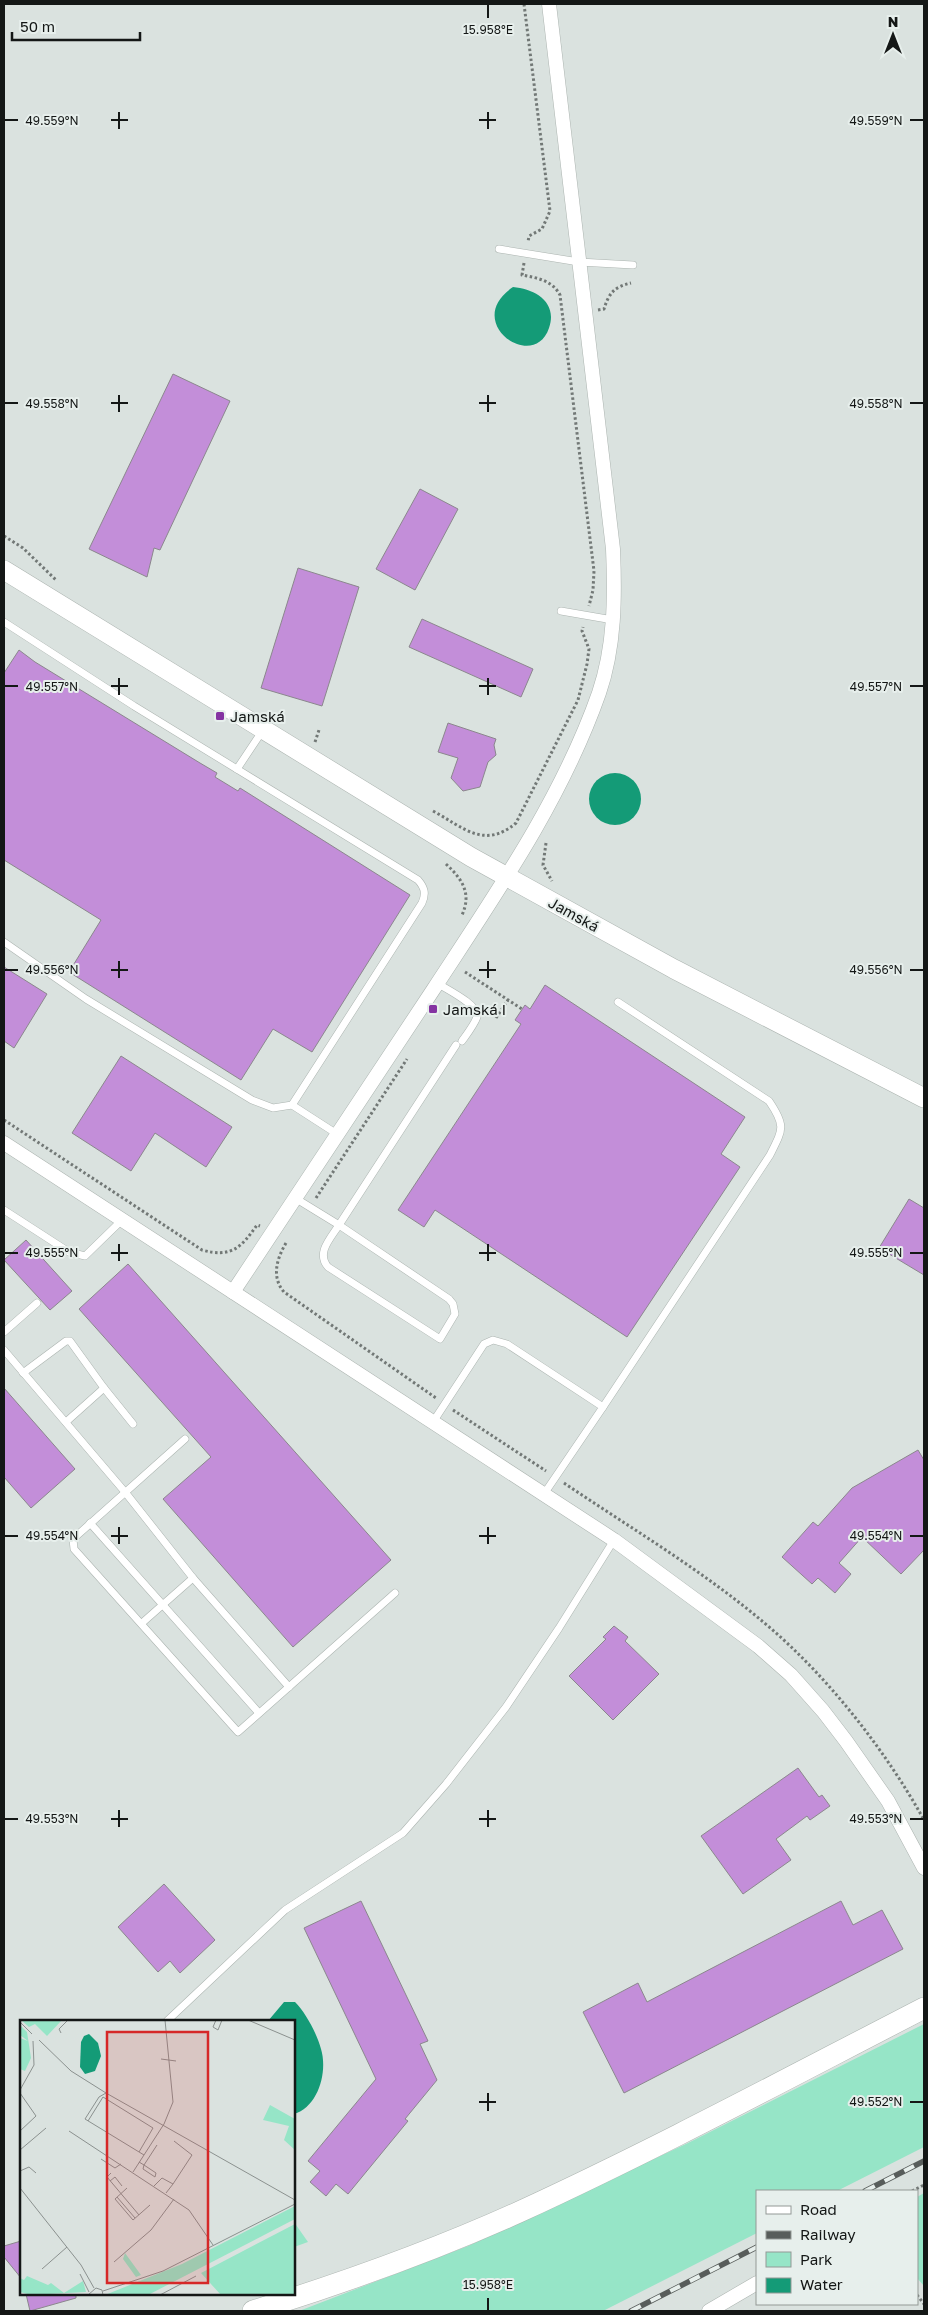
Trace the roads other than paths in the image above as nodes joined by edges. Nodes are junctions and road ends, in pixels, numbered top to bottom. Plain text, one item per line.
1 (548, 4) edge
2 (499, 249) dead end
3 (579, 262) junction
4 (633, 265) dead end
5 (4, 570) edge
6 (561, 611) dead end
7 (613, 620) junction
8 (4, 622) edge
9 (263, 730) junction
10 (237, 769) junction
11 (507, 878) junction
12 (4, 942) edge
13 (437, 983) junction
14 (618, 1002) dead end
15 (924, 1098) edge
16 (292, 1105) junction
17 (337, 1134) junction
18 (4, 1143) edge
19 (295, 1198) junction
20 (4, 1210) edge
21 (122, 1220) junction
22 (339, 1225) junction
23 (233, 1292) junction
24 (37, 1303) dead end
25 (4, 1332) edge
26 (4, 1350) edge
27 (23, 1374) junction
28 (104, 1388) junction
29 (603, 1407) junction
30 (66, 1422) junction
31 (433, 1422) junction
32 (133, 1424) dead end
33 (185, 1439) dead end
34 (125, 1492) junction
35 (544, 1494) junction
36 (90, 1523) junction
37 (614, 1540) junction
38 (193, 1578) junction
39 (395, 1592) dead end
40 (162, 1605) junction
41 (142, 1622) junction
42 (289, 1686) junction
43 (259, 1713) junction
44 (924, 1868) edge
45 (924, 2008) edge
46 (167, 2020) edge
47 (756, 2284) edge
48 (254, 2311) edge
49 (709, 2311) edge

1 - 3 street
2 - 3 lane
3 - 4 lane
3 - 7 street
5 - 9 street, Jamská
6 - 7 lane
7 - 11 street
8 - 10 lane
9 - 10 lane
9 - 11 street, Jamská
10 - 16 lane
11 - 13 street
11 - 15 street, Jamská
12 - 16 lane
13 - 17 street
13 - 22 lane
14 - 29 lane
16 - 17 lane
17 - 19 street
18 - 21 street
19 - 22 lane
19 - 23 street
20 - 21 lane
21 - 23 street
22 - 22 lane
23 - 31 street
24 - 25 lane
26 - 27 lane
27 - 28 lane
27 - 30 lane
28 - 30 lane
28 - 32 lane
29 - 31 lane
29 - 35 lane
30 - 34 lane
31 - 35 street
33 - 34 lane
34 - 36 lane
34 - 38 lane
35 - 37 street
36 - 40 lane
36 - 41 lane
37 - 44 street
37 - 46 lane
38 - 40 lane
38 - 42 lane
39 - 42 lane
40 - 41 lane
40 - 43 lane
41 - 43 lane
42 - 43 lane
45 - 48 main road
47 - 49 street

